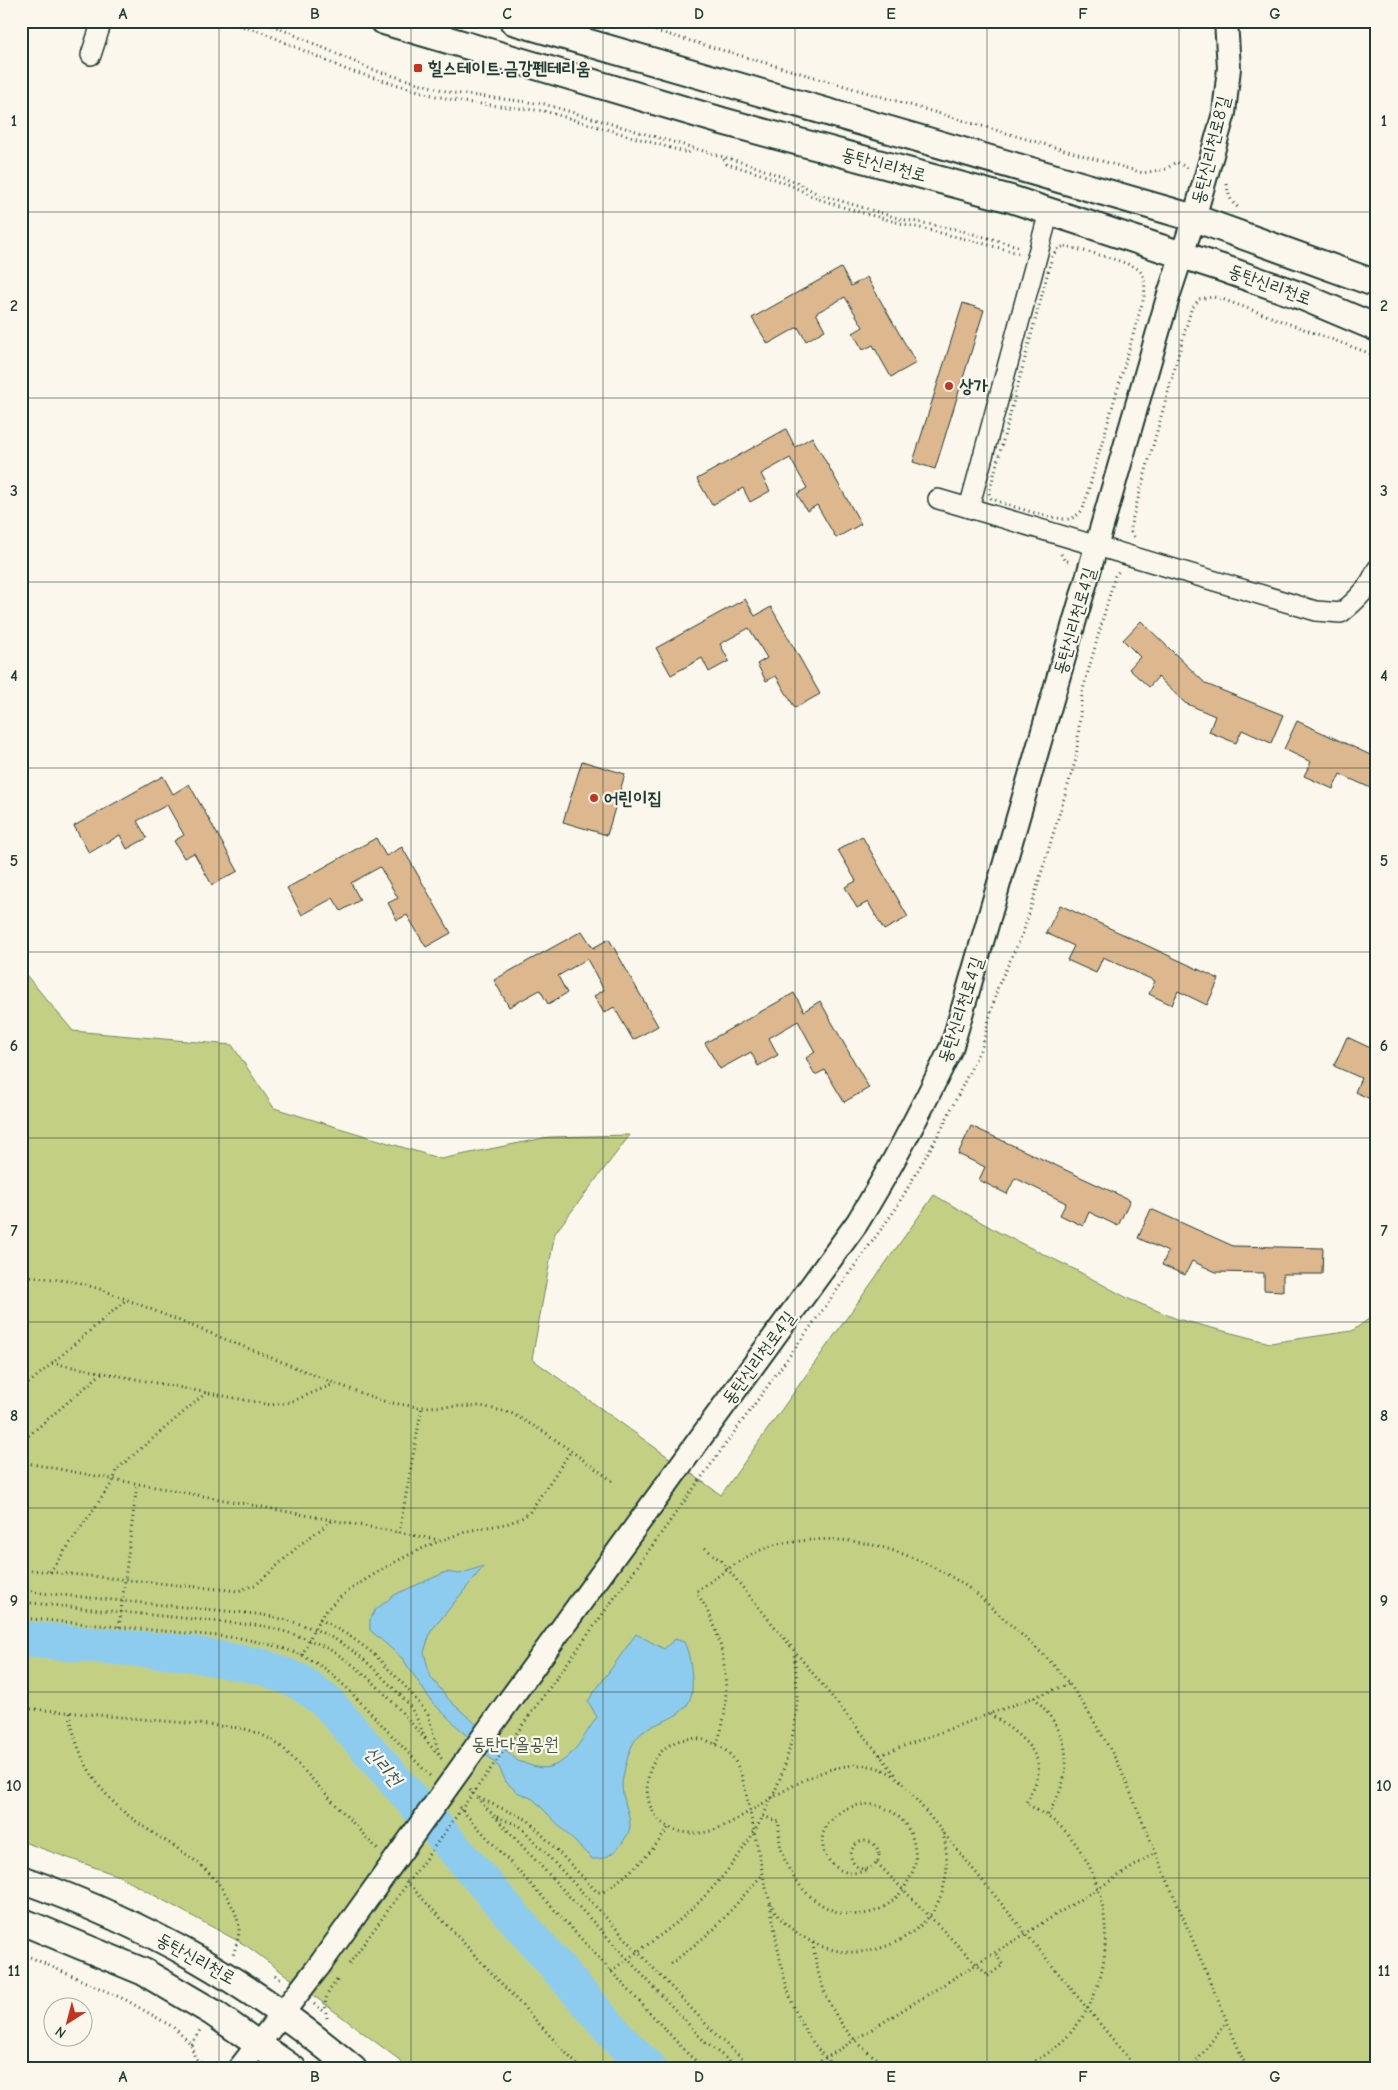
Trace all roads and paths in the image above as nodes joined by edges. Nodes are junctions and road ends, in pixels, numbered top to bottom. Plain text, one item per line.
1 (102, 21) edge
2 (224, 21) edge
3 (263, 21) edge
4 (384, 21) edge
5 (514, 21) edge
6 (622, 21) edge
7 (1226, 21) edge
8 (91, 55) dead end
9 (693, 149) junction
10 (724, 158) junction
11 (1176, 162) dead end
12 (1049, 212) junction
13 (1194, 218) junction
14 (1182, 255) junction
15 (1052, 257) joint
16 (1377, 284) edge
17 (1377, 328) edge
18 (1377, 356) edge
19 (938, 499) dead end
20 (969, 508) junction
21 (1137, 541) dead end
22 (1096, 546) junction
23 (1377, 569) edge
24 (21, 1275) edge
25 (127, 1299) junction
26 (52, 1363) junction
27 (102, 1373) junction
28 (334, 1384) junction
29 (22, 1389) edge
30 (206, 1393) junction
31 (422, 1407) junction
32 (21, 1442) edge
33 (571, 1451) junction
34 (21, 1462) edge
35 (114, 1480) junction
36 (614, 1482) dead end
37 (137, 1484) junction
38 (332, 1521) junction
39 (399, 1533) junction
40 (438, 1540) junction
41 (705, 1548) dead end
42 (21, 1569) edge
43 (728, 1570) junction
44 (50, 1572) junction
45 (125, 1580) junction
46 (21, 1591) edge
47 (122, 1600) junction
48 (21, 1602) edge
49 (121, 1612) junction
50 (21, 1618) edge
51 (320, 1620) junction
52 (119, 1627) junction
53 (315, 1629) junction
54 (310, 1640) junction
55 (794, 1650) junction
56 (302, 1655) junction
57 (1069, 1684) junction
58 (1034, 1697) junction
59 (21, 1708) edge
60 (70, 1713) junction
61 (990, 1714) junction
62 (529, 1716) dead end
63 (716, 1744) junction
64 (879, 1755) junction
65 (440, 1756) dead end
66 (901, 1781) junction
67 (436, 1783) dead end
68 (478, 1798) dead end
69 (770, 1800) junction
70 (456, 1804) dead end
71 (750, 1812) junction
72 (763, 1816) junction
73 (1047, 1816) junction
74 (668, 1828) junction
75 (754, 1831) junction
76 (943, 1833) junction
77 (378, 1850) dead end
78 (1155, 1853) junction
79 (877, 1863) junction
80 (869, 1869) junction
81 (763, 1874) junction
82 (21, 1879) edge
83 (406, 1880) dead end
84 (1098, 1888) junction
85 (768, 1895) junction
86 (21, 1922) edge
87 (1026, 1933) junction
88 (812, 1942) junction
89 (640, 1951) junction
90 (21, 1953) edge
91 (995, 1953) junction
92 (232, 1956) dead end
93 (628, 1958) junction
94 (671, 1964) dead end
95 (612, 1971) junction
96 (343, 1972) dead end
97 (338, 1980) dead end
98 (1087, 2009) junction
99 (282, 2012) junction
100 (1226, 2022) junction
101 (329, 2023) dead end
102 (854, 2041) junction
103 (258, 2043) junction
104 (825, 2058) junction
105 (209, 2069) edge
106 (239, 2069) edge
107 (294, 2069) edge
108 (353, 2069) edge
109 (581, 2069) edge
110 (705, 2069) edge
111 (740, 2069) edge
112 (759, 2069) edge
113 (808, 2069) edge
114 (836, 2069) edge
115 (895, 2069) edge
116 (1022, 2069) edge
117 (1137, 2069) edge
118 (1191, 2069) edge
119 (1247, 2069) edge

1 - 8 street
2 - 9 path
3 - 9 path
4 - 12 main road, 동탄신리천로
5 - 13 main road, 동탄신리천로
6 - 11 path
7 - 13 street, 동탄신리천로8길
9 - 10 path
10 - 10 path
12 - 14 main road, 동탄신리천로
12 - 20 street
13 - 14 street, 동탄신리천로4길
13 - 16 main road, 동탄신리천로
14 - 17 main road, 동탄신리천로
14 - 22 street, 동탄신리천로4길
15 - 15 path
18 - 21 path
19 - 20 street
20 - 22 street
22 - 23 street
22 - 99 street, 동탄신리천로4길, bridge
24 - 25 path
25 - 26 path
25 - 28 path
26 - 27 path
26 - 29 path
27 - 30 path
27 - 32 path
28 - 30 path
28 - 31 path
30 - 35 path
31 - 33 path
31 - 39 path
33 - 36 path
33 - 40 path
34 - 35 path
35 - 37 path
35 - 44 path
37 - 38 path
37 - 45 path
38 - 39 path
38 - 45 path
39 - 40 path
40 - 51 path
41 - 43 path
42 - 44 path
43 - 55 path
43 - 57 path
43 - 63 path
44 - 45 path
45 - 47 path
46 - 47 path
47 - 49 path
47 - 53 path
48 - 49 path
49 - 52 path
49 - 54 path
50 - 52 path
51 - 53 path
51 - 65 path
52 - 56 path
53 - 54 path
53 - 54 path
54 - 56 path
55 - 64 path
55 - 69 path
56 - 67 path
57 - 58 path
57 - 78 path
58 - 61 path
58 - 73 path
59 - 60 path
60 - 77 path
60 - 92 path
61 - 64 path
61 - 73 path
62 - 96 path, bridge
63 - 71 path
63 - 74 path
64 - 66 path
66 - 69 path
66 - 76 path
68 - 74 path
69 - 71 path
69 - 72 path
70 - 95 path
71 - 74 path
71 - 75 path
72 - 75 path
72 - 80 path
73 - 84 path
75 - 81 path
75 - 89 path
76 - 87 path
76 - 88 path
78 - 84 path
78 - 100 path
79 - 80 path
79 - 80 path
79 - 91 path, bridge
81 - 85 path
81 - 94 path
82 - 99 main road, 동탄신리천로
83 - 109 path
84 - 87 path
84 - 98 path
85 - 88 path
85 - 104 path
86 - 103 main road, 동탄신리천로
87 - 91 path
87 - 98 path
88 - 102 path
89 - 93 path
89 - 93 path
89 - 112 path
90 - 105 path
91 - 102 path
93 - 95 path
93 - 111 path
95 - 110 path
97 - 101 path
98 - 116 path
98 - 117 path
99 - 103 street, 동탄신리천로4길
99 - 108 main road, 동탄신리천로
100 - 118 path
100 - 119 path
102 - 104 path
102 - 115 path
103 - 106 street, 동탄신리천로4길
103 - 107 main road, 동탄신리천로
104 - 113 path
104 - 114 path

